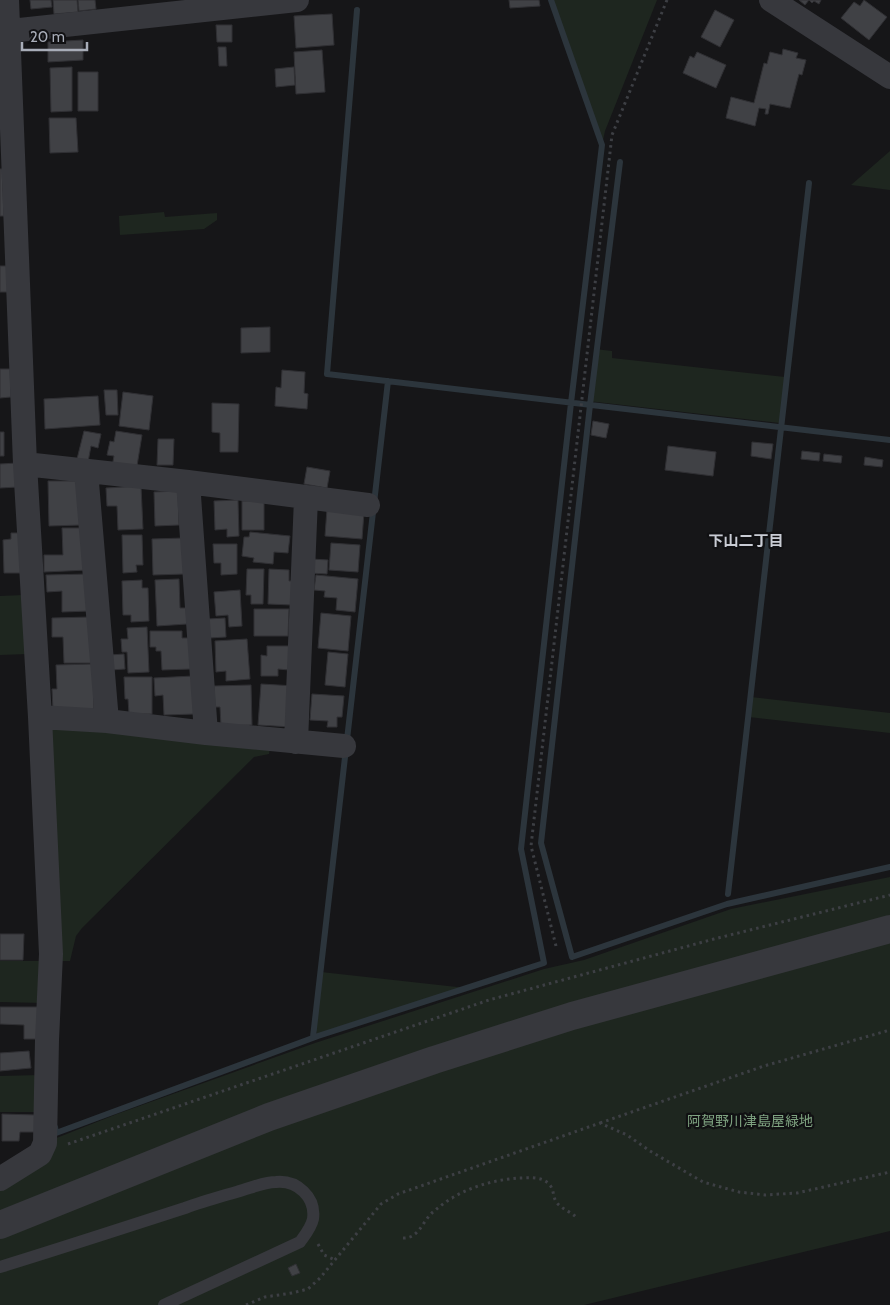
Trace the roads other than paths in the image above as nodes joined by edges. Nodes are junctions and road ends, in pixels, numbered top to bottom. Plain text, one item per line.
1 (7, 0) edge
2 (297, 0) edge
3 (772, 0) edge
4 (4, 32) edge
5 (890, 77) edge
6 (25, 464) junction
7 (86, 471) junction
8 (188, 482) junction
9 (306, 498) junction
10 (368, 505) dead end
11 (40, 717) junction
12 (107, 721) junction
13 (206, 733) junction
14 (296, 742) junction
15 (344, 746) dead end
16 (890, 930) edge
17 (0, 1179) edge
18 (0, 1225) edge
19 (0, 1267) edge
20 (164, 1305) edge

1 - 4 street
2 - 4 street
3 - 5 street
4 - 6 street
6 - 7 street
6 - 11 street
7 - 8 street
7 - 12 street
8 - 9 street
8 - 13 street
9 - 10 street
9 - 14 street
11 - 12 street
11 - 17 street
12 - 13 street
13 - 14 street
14 - 15 street
16 - 18 street
19 - 20 lane

